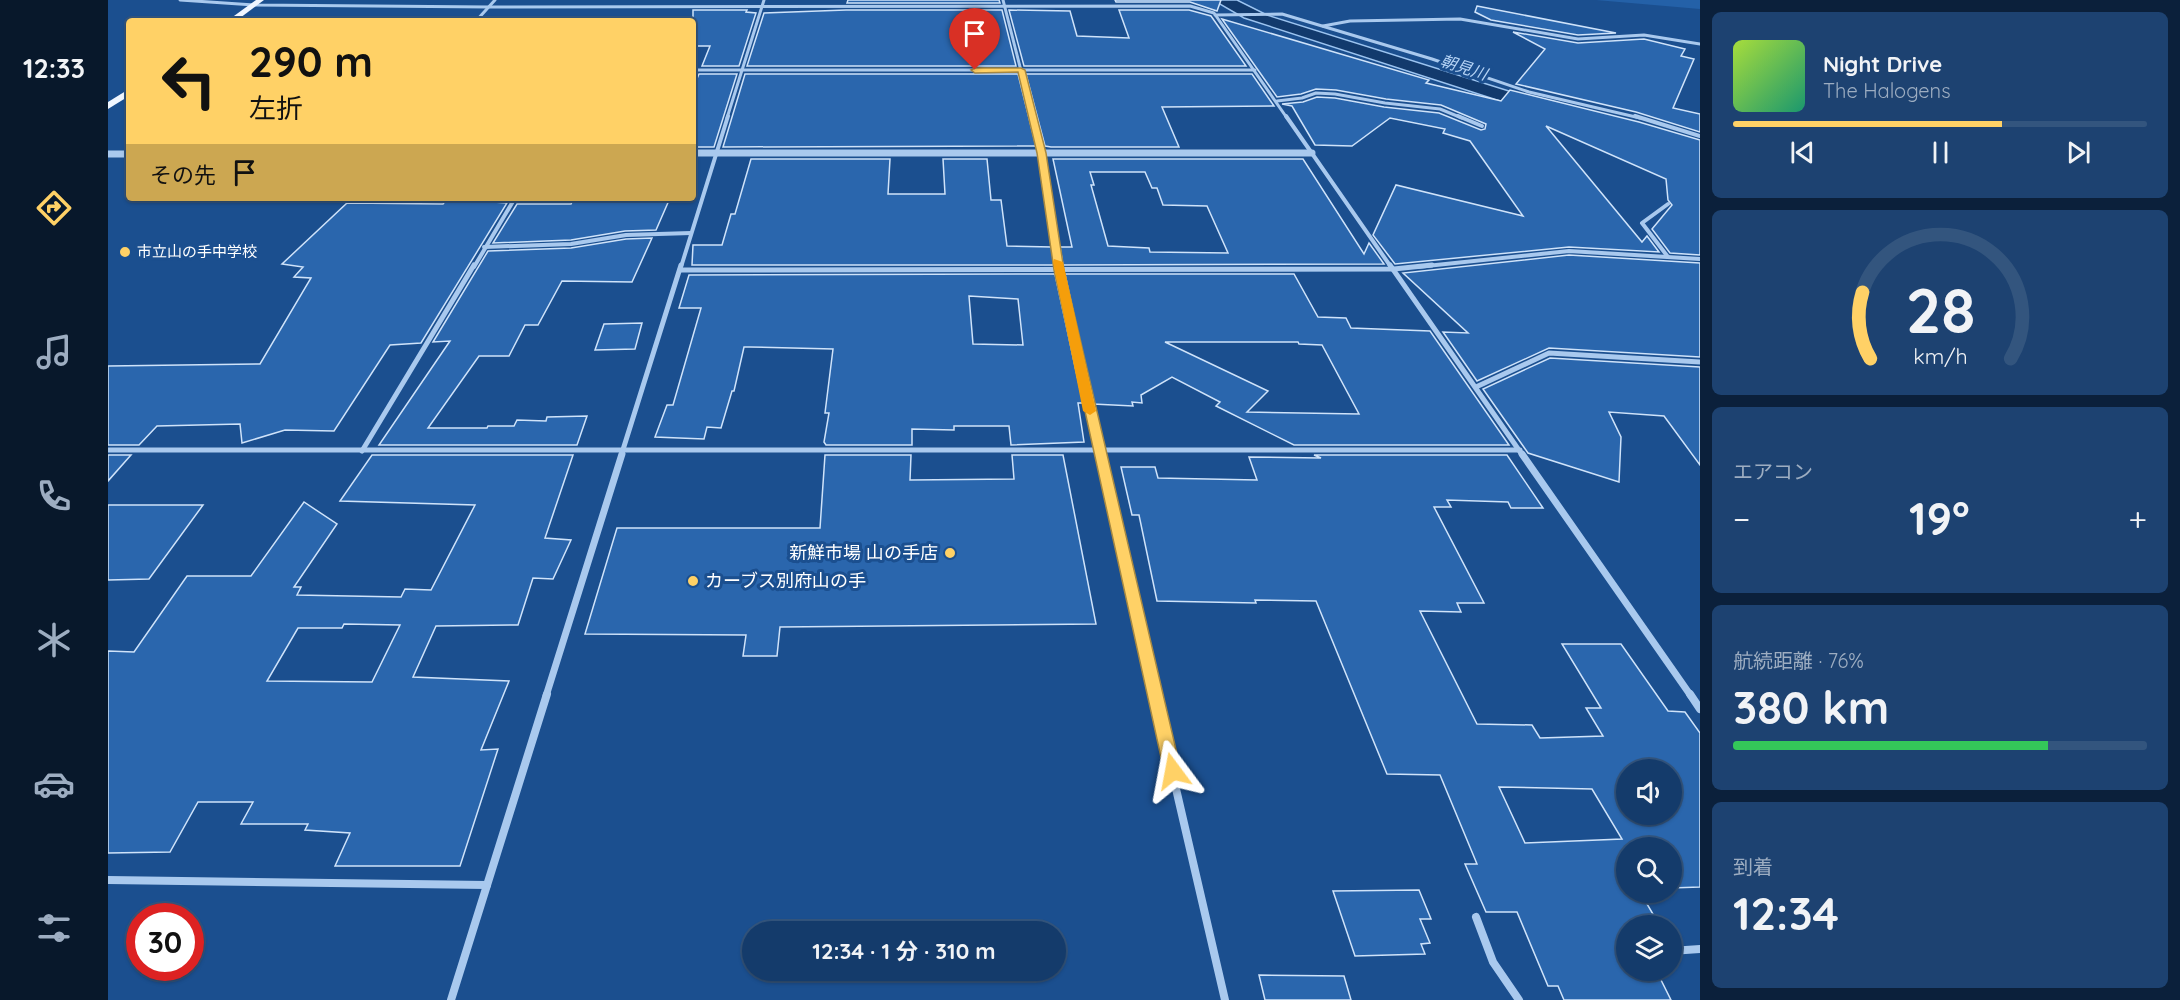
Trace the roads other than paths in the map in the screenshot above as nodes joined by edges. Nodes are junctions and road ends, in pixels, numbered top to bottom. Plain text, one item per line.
1 (180, 0) edge
2 (495, 0) edge
3 (257, 3) edge
4 (763, 3) edge
5 (1004, 3) edge
6 (489, 7) junction
7 (1215, 15) junction
8 (235, 18) edge
9 (479, 18) edge
10 (1320, 27) junction
11 (1700, 44) edge
12 (696, 70) edge
13 (742, 70) junction
14 (1021, 70) junction
15 (1255, 70) junction
16 (126, 94) edge
17 (1277, 101) junction
18 (108, 106) edge
19 (1482, 126) dead end
20 (1700, 136) edge
21 (696, 153) edge
22 (716, 153) junction
23 (1042, 153) junction
24 (1312, 153) junction
25 (108, 154) edge
26 (126, 154) edge
27 (513, 201) edge
28 (1668, 204) dead end
29 (691, 233) junction
30 (484, 247) junction
31 (1668, 256) junction
32 (1700, 260) edge
33 (1394, 269) junction
34 (680, 270) junction
35 (1059, 270) junction
36 (1700, 362) edge
37 (1476, 387) junction
38 (108, 450) edge
39 (623, 450) junction
40 (1520, 450) junction
41 (362, 451) junction
42 (1098, 451) junction
43 (1700, 709) edge
44 (108, 880) edge
45 (487, 885) junction
46 (1476, 917) dead end
47 (1700, 949) edge
48 (1682, 950) edge
49 (451, 1000) edge
50 (1226, 1000) edge
51 (1519, 1000) edge

1 - 3 street
2 - 6 street
3 - 6 street
3 - 8 main road
4 - 5 street
4 - 6 street
4 - 13 street
5 - 7 street
5 - 14 street
6 - 9 street
7 - 10 street
7 - 15 street
10 - 11 street
10 - 20 street
12 - 13 street
13 - 14 street
13 - 22 street
14 - 15 street
14 - 23 street
15 - 17 street
16 - 18 main road
17 - 19 street
17 - 24 street
21 - 22 street
22 - 23 street
22 - 29 street
23 - 24 street
23 - 35 street
24 - 33 street
25 - 26 street
27 - 30 street
28 - 31 street
29 - 30 street
29 - 34 street
30 - 41 street
31 - 32 street
31 - 33 street
33 - 35 street
33 - 37 street
34 - 35 street
34 - 39 street
35 - 42 street
36 - 37 street
37 - 40 street
38 - 41 street
39 - 41 street
39 - 42 street
39 - 45 street
40 - 42 street
40 - 43 street
42 - 50 street
44 - 45 street
45 - 49 street
46 - 51 street
47 - 48 street

